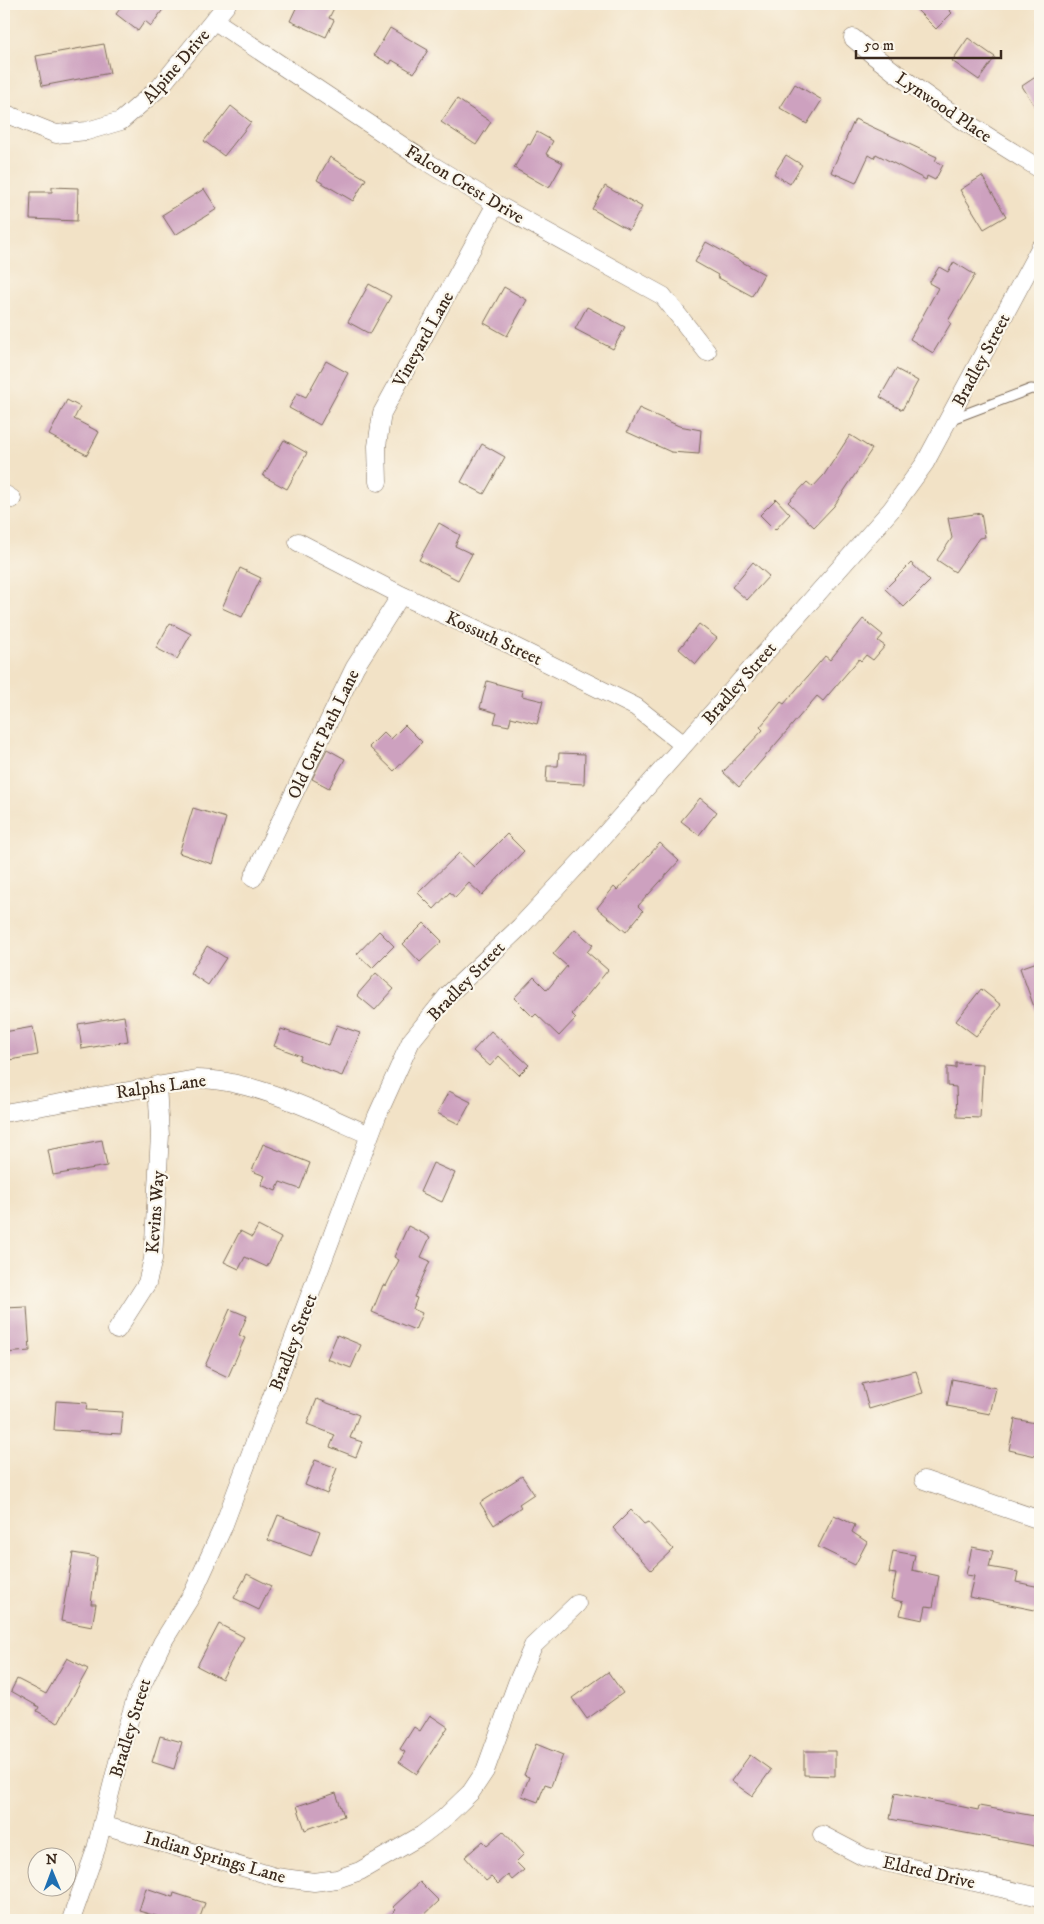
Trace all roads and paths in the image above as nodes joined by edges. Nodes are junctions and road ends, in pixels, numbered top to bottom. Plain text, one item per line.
1 (227, 4) edge
2 (215, 21) junction
3 (854, 38) dead end
4 (4, 113) edge
5 (1040, 169) edge
6 (496, 204) junction
7 (1040, 248) edge
8 (707, 352) dead end
9 (1040, 390) edge
10 (949, 420) junction
11 (378, 482) dead end
12 (298, 542) dead end
13 (401, 595) junction
14 (684, 745) junction
15 (253, 878) dead end
16 (157, 1085) junction
17 (4, 1113) edge
18 (370, 1135) junction
19 (117, 1330) dead end
20 (924, 1480) dead end
21 (1040, 1520) edge
22 (577, 1604) dead end
23 (103, 1825) junction
24 (822, 1835) dead end
25 (1040, 1897) edge
26 (71, 1920) edge

1 - 2 street, Alpine Drive
2 - 4 street, Alpine Drive
2 - 6 street, Falcon Crest Drive
3 - 5 street, Lynwood Place
6 - 8 street, Falcon Crest Drive
6 - 11 street, Vineyard Lane
7 - 10 street, Bradley Street
9 - 10 lane
10 - 14 street, Bradley Street
12 - 13 street, Kossuth Street
13 - 14 street, Kossuth Street
13 - 15 street, Old Cart Path Lane
14 - 18 street, Bradley Street
16 - 17 street, Ralphs Lane
16 - 18 street, Ralphs Lane
16 - 19 street, Kevins Way
18 - 23 street, Bradley Street
20 - 21 street
22 - 23 street, Indian Springs Lane
23 - 26 street, Bradley Street
24 - 25 street, Eldred Drive

